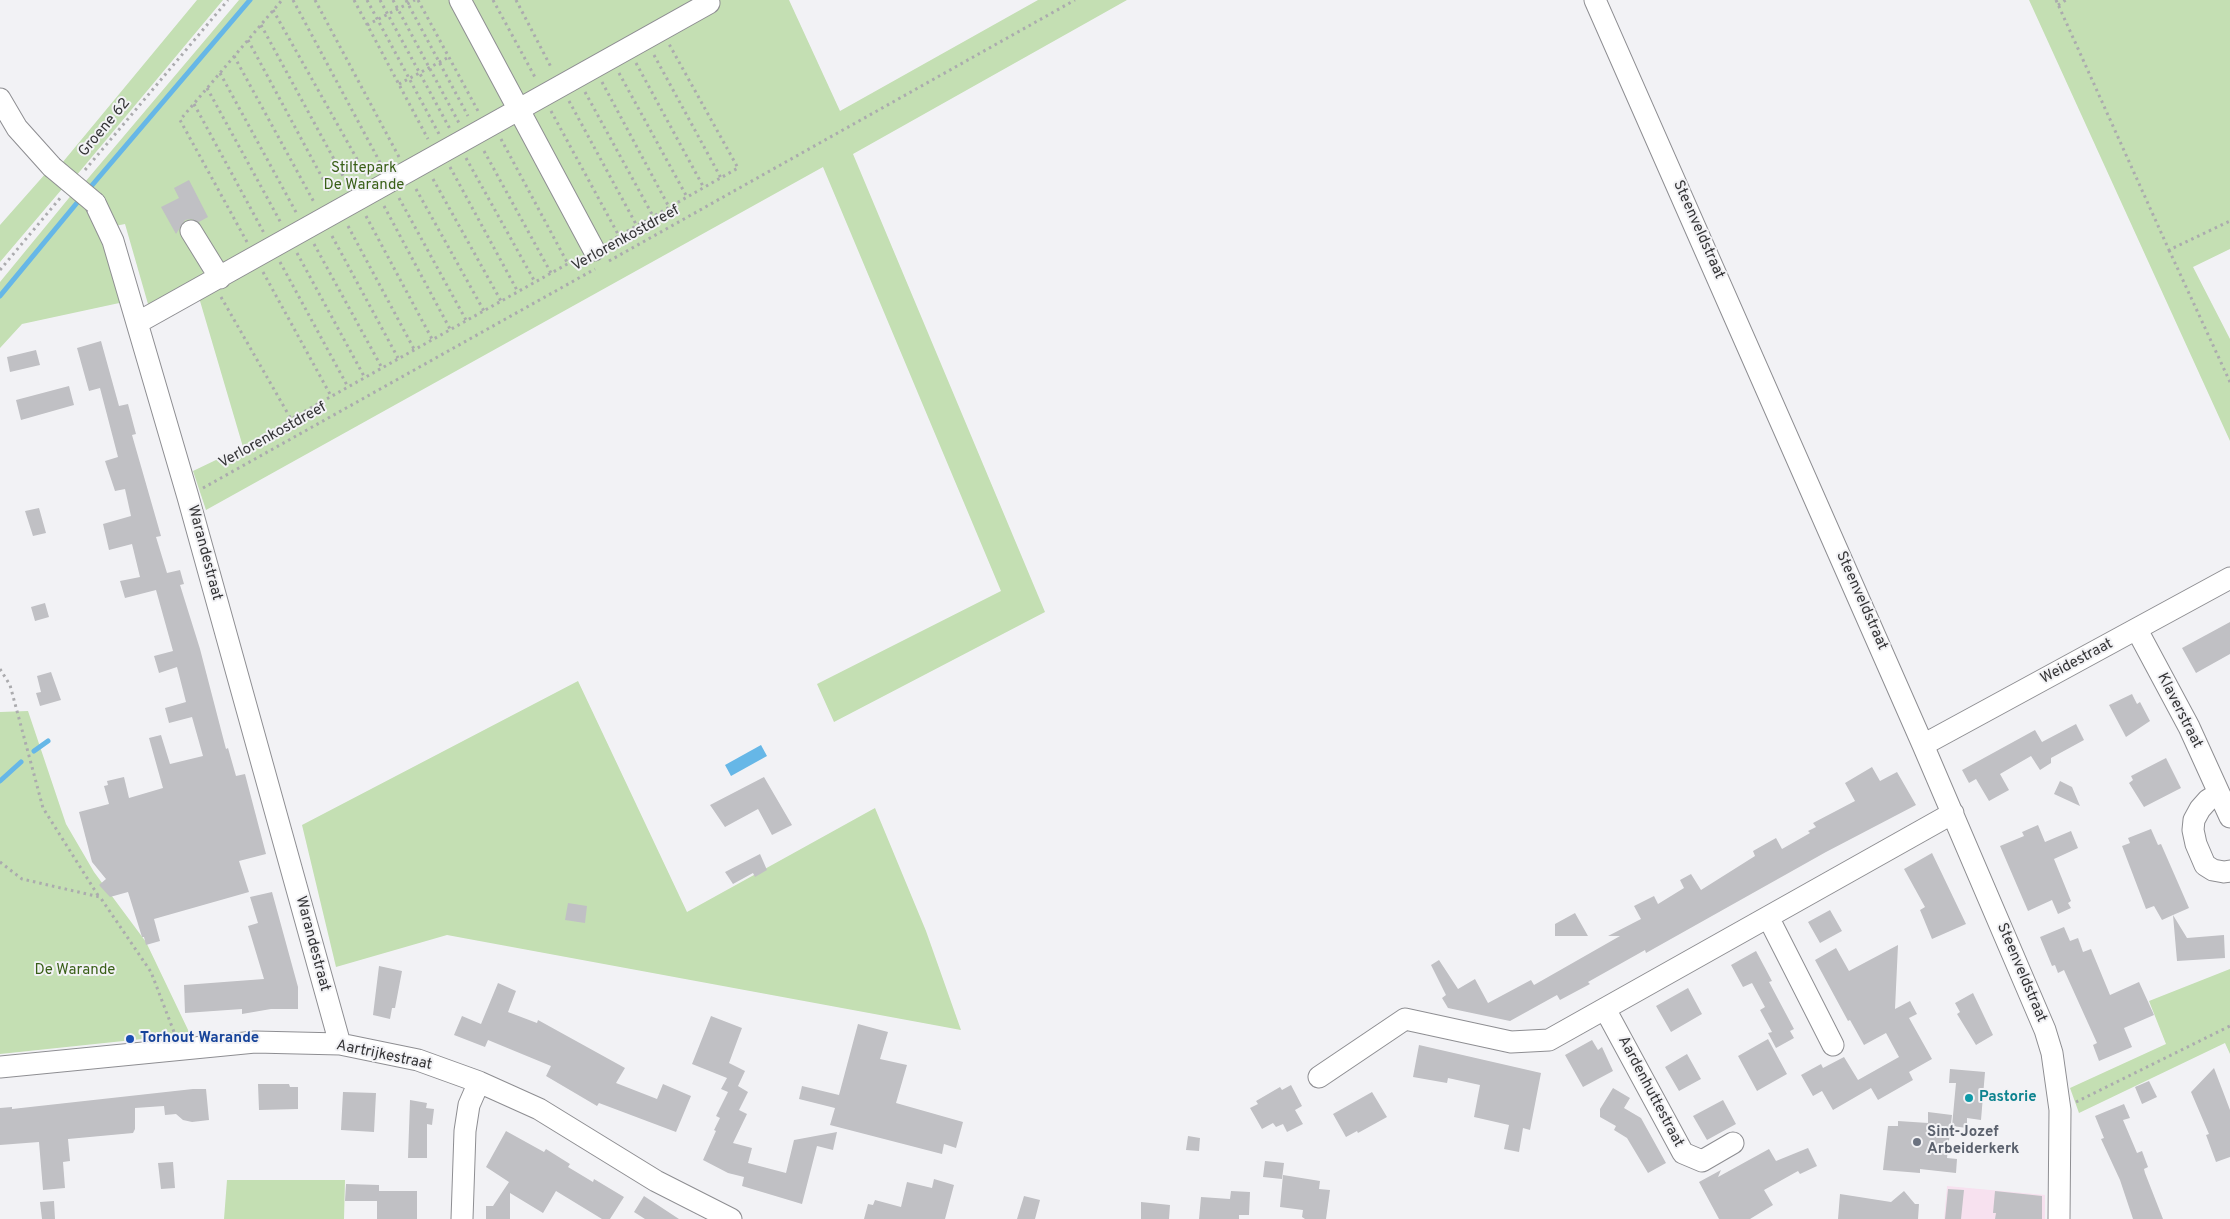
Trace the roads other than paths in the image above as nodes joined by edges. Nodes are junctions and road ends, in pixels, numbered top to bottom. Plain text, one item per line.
1 (460, 0) edge
2 (1595, 0) edge
3 (709, 3) dead end
4 (0, 99) edge
5 (520, 109) junction
6 (191, 231) dead end
7 (599, 260) road end
8 (216, 280) junction
9 (137, 324) junction
10 (2230, 578) edge
11 (2137, 630) junction
12 (1923, 744) junction
13 (2219, 793) junction
14 (1953, 813) junction
15 (2230, 817) edge
16 (2230, 871) edge
17 (1768, 917) junction
18 (1605, 1008) junction
19 (340, 1044) junction
20 (1833, 1045) dead end
21 (0, 1067) edge
22 (1319, 1077) dead end
23 (479, 1082) junction
24 (1732, 1143) dead end
25 (462, 1219) edge
26 (730, 1219) edge
27 (2059, 1219) edge

1 - 5 street
2 - 12 street, Steenveldstraat
3 - 5 street
4 - 9 street, Warandestraat, bridge
5 - 7 street
5 - 8 street
6 - 8 street
8 - 9 street
9 - 19 street, Warandestraat
10 - 11 street, Weidestraat
11 - 12 street, Weidestraat
11 - 13 street, Klaverstraat
12 - 14 street, Steenveldstraat
13 - 15 street, Klaverstraat
13 - 16 street
14 - 17 street
14 - 27 street, Steenveldstraat
17 - 18 street
17 - 20 street
18 - 22 street
18 - 24 street, Aardenhuttestraat
19 - 21 street, Aartrijkestraat
19 - 23 street, Aartrijkestraat
23 - 25 street
23 - 26 street, Aartrijkestraat

